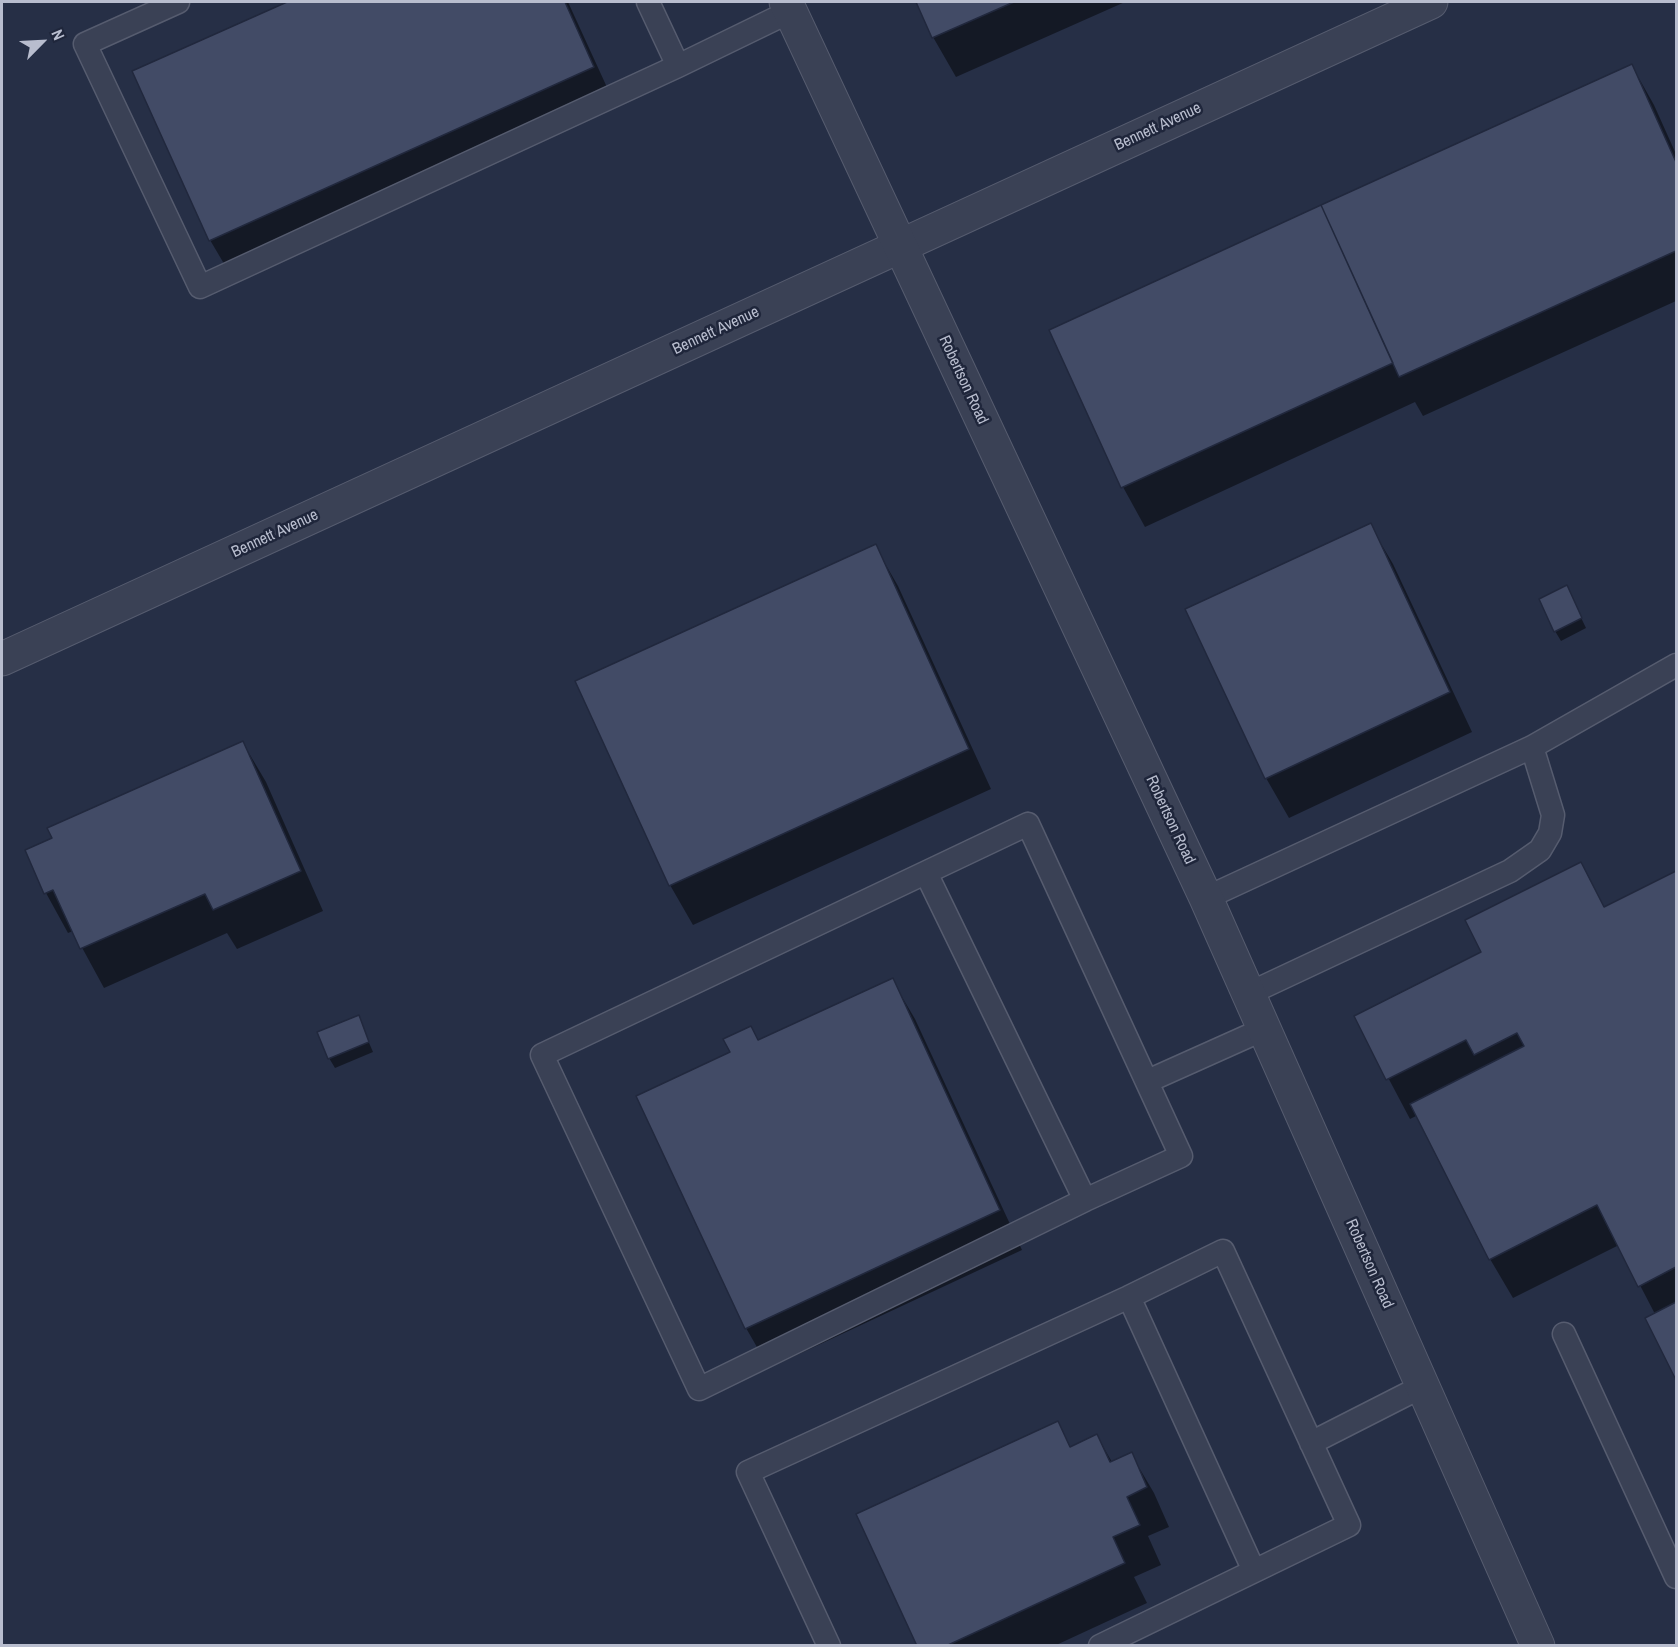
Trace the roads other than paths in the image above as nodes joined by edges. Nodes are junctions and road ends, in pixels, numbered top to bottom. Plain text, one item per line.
1 (178, 2) edge
2 (648, 2) edge
3 (1431, 2) edge
4 (788, 6) edge
5 (678, 66) junction
6 (901, 246) junction
7 (2, 659) edge
8 (1677, 665) edge
9 (1532, 747) junction
10 (926, 873) junction
11 (1206, 898) junction
12 (1248, 994) junction
13 (1264, 1029) junction
14 (1148, 1081) junction
15 (1085, 1200) junction
16 (1129, 1297) junction
17 (1564, 1334) dead end
18 (1423, 1386) junction
19 (1311, 1443) junction
20 (1254, 1571) junction
21 (1677, 1577) edge
22 (829, 1646) edge
23 (1100, 1646) edge
24 (1538, 1646) edge

1 - 5 lane
2 - 5 lane
3 - 6 street, Bennett Avenue
4 - 5 lane
4 - 6 street, Robertson Road
6 - 7 street, Bennett Avenue
6 - 11 street, Robertson Road
8 - 9 lane
9 - 11 lane
9 - 12 lane
10 - 14 lane
10 - 15 lane
10 - 15 lane
11 - 12 street, Robertson Road
12 - 13 street, Robertson Road
13 - 14 lane
13 - 18 street, Robertson Road
14 - 15 lane
16 - 19 lane
16 - 20 lane
16 - 22 lane
17 - 21 lane
18 - 19 lane
18 - 24 street, Robertson Road
19 - 20 lane
20 - 23 lane

